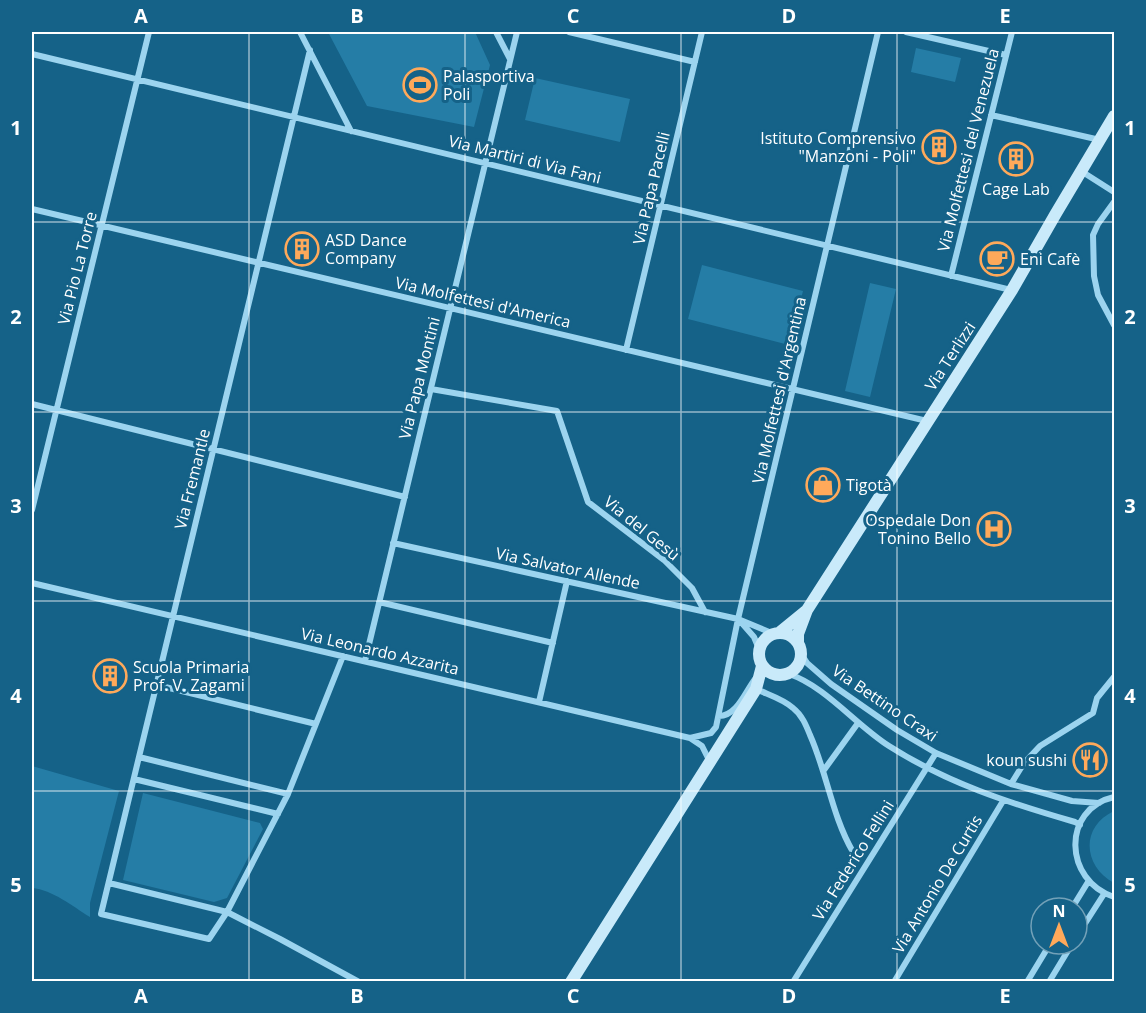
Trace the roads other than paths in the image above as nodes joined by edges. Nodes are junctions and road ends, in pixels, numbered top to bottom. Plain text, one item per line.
1 (149, 32) edge
2 (300, 32) edge
3 (496, 32) edge
4 (517, 32) edge
5 (569, 32) edge
6 (702, 32) edge
7 (878, 32) edge
8 (906, 32) edge
9 (1012, 32) edge
10 (310, 50) junction
11 (32, 54) edge
12 (1006, 55) junction
13 (510, 59) junction
14 (695, 62) junction
15 (138, 80) junction
16 (991, 115) junction
17 (1114, 116) edge
18 (293, 118) junction
19 (351, 131) junction
20 (1100, 140) junction
21 (485, 164) junction
22 (1081, 171) junction
23 (1114, 192) edge
24 (1114, 202) edge
25 (661, 206) junction
26 (32, 209) edge
27 (102, 226) junction
28 (827, 246) junction
29 (258, 263) junction
30 (951, 276) junction
31 (1012, 290) junction
32 (450, 308) junction
33 (1114, 325) edge
34 (626, 350) junction
35 (430, 389) junction
36 (793, 390) junction
37 (32, 404) edge
38 (56, 410) junction
39 (927, 422) junction
40 (213, 449) junction
41 (405, 497) junction
42 (32, 510) edge
43 (393, 543) junction
44 (567, 581) junction
45 (32, 583) edge
46 (379, 602) junction
47 (807, 610) junction
48 (705, 612) junction
49 (173, 616) junction
50 (738, 619) junction
51 (776, 633) junction
52 (553, 643) junction
53 (800, 648) junction
54 (759, 649) junction
55 (343, 656) junction
56 (365, 661) junction
57 (761, 669) junction
58 (783, 674) junction
59 (1114, 677) edge
60 (157, 685) junction
61 (756, 689) junction
62 (539, 702) junction
63 (719, 716) junction
64 (858, 723) junction
65 (316, 724) junction
66 (690, 738) junction
67 (936, 753) junction
68 (139, 757) junction
69 (709, 762) junction
70 (926, 768) junction
71 (824, 770) junction
72 (134, 779) junction
73 (1011, 784) junction
74 (288, 794) junction
75 (1114, 797) edge
76 (1003, 801) junction
77 (1099, 803) junction
78 (278, 814) junction
79 (1080, 825) junction
80 (853, 852) dead end
81 (1088, 882) junction
82 (109, 883) junction
83 (1104, 894) junction
84 (1079, 896) edge
85 (1114, 897) edge
86 (226, 912) junction
87 (1089, 917) edge
88 (1043, 956) edge
89 (1065, 956) edge
90 (359, 981) edge
91 (571, 981) edge
92 (793, 981) edge
93 (894, 981) edge
94 (1027, 981) edge
95 (1049, 981) edge

1 - 15 street, Via Pio La Torre
2 - 10 street
3 - 13 street
4 - 13 street, Via Papa Montini
5 - 14 street
6 - 14 street, Via Papa Pacelli
7 - 28 street, Via Molfettesi d'Argentina
8 - 12 street
9 - 12 street, Via Molfettesi del Venezuela
10 - 18 street, Via Fremantle
10 - 19 street
11 - 15 street, Via Martiri di Via Fani
12 - 16 street, Via Molfettesi del Venezuela
13 - 21 street, Via Papa Montini
14 - 25 street, Via Papa Pacelli
15 - 18 street, Via Martiri di Via Fani
15 - 27 street, Via Pio La Torre
16 - 20 street
16 - 30 street, Via Molfettesi del Venezuela
17 - 20 main road, Via Terlizzi
18 - 19 street, Via Martiri di Via Fani
18 - 29 street, Via Fremantle
19 - 21 street, Via Martiri di Via Fani
20 - 22 main road, Via Terlizzi
21 - 25 street, Via Martiri di Via Fani
21 - 32 street, Via Papa Montini
22 - 23 street
22 - 31 main road, Via Terlizzi
24 - 33 street
25 - 28 street, Via Martiri di Via Fani
25 - 34 street, Via Papa Pacelli
26 - 27 street, Via Molfettesi d'America
27 - 29 street, Via Molfettesi d'America
27 - 38 street, Via Pio La Torre
28 - 30 street, Via Martiri di Via Fani
28 - 36 street, Via Molfettesi d'Argentina
29 - 32 street, Via Molfettesi d'America
29 - 40 street, Via Fremantle
30 - 31 street, Via Martiri di Via Fani
31 - 39 main road, Via Terlizzi
32 - 34 street, Via Molfettesi d'America
32 - 35 street, Via Papa Montini
34 - 36 street, Via Molfettesi d'America
35 - 41 street, Via Papa Montini
35 - 48 street, Via del Gesù
36 - 39 street, Via Molfettesi d'America
36 - 50 street, Via Molfettesi d'Argentina
37 - 38 street
38 - 40 street
38 - 42 street, Via Pio La Torre
39 - 47 main road, Via Terlizzi
40 - 41 street
40 - 49 street, Via Fremantle
41 - 43 street, Via Papa Montini
43 - 44 street, Via Salvator Allende
43 - 46 street, Via Papa Montini
44 - 48 street, Via Salvator Allende
44 - 52 street
45 - 49 street, Via Leonardo Azzarita
46 - 52 street
46 - 56 street, Via Papa Montini
47 - 51 main road, Via Terlizzi
47 - 53 main road, Via Terlizzi
48 - 50 street, Via Salvator Allende
49 - 55 street, Via Leonardo Azzarita
49 - 60 street, Via Fremantle
50 - 51 street, Via Salvator Allende
50 - 54 street
50 - 63 street, Via Molfettesi d'Argentina
51 - 53 main road
51 - 54 main road
52 - 62 street
53 - 58 main road
53 - 67 street, Via Bettino Craxi
54 - 57 main road
55 - 56 street, Via Leonardo Azzarita
55 - 65 street
56 - 62 street, Via Leonardo Azzarita
57 - 58 main road
57 - 61 main road
57 - 63 street
58 - 61 main road
58 - 64 street, Via Bettino Craxi
59 - 73 street
60 - 65 street
60 - 68 street, Via Fremantle
61 - 69 main road
61 - 71 street
62 - 66 street, Via Leonardo Azzarita
63 - 66 street
64 - 70 street, Via Bettino Craxi
64 - 71 street
65 - 74 street
66 - 69 street
67 - 70 street, Via Federico Fellini
67 - 73 street, Via Bettino Craxi
68 - 72 street, Via Fremantle
68 - 74 street
69 - 91 main road
70 - 76 street, Via Bettino Craxi
70 - 92 street, Via Federico Fellini
71 - 80 street
72 - 78 street
72 - 82 street, Via Fremantle
73 - 77 street, Via Bettino Craxi
74 - 78 street
75 - 77 street
76 - 79 street, Via Bettino Craxi
76 - 93 street, Via Antonio De Curtis
77 - 79 street
78 - 86 street
79 - 81 street
81 - 83 street
81 - 84 street
82 - 86 street
82 - 86 street, Via Fremantle
83 - 85 street
83 - 87 street
86 - 90 street
88 - 94 street
89 - 95 street

